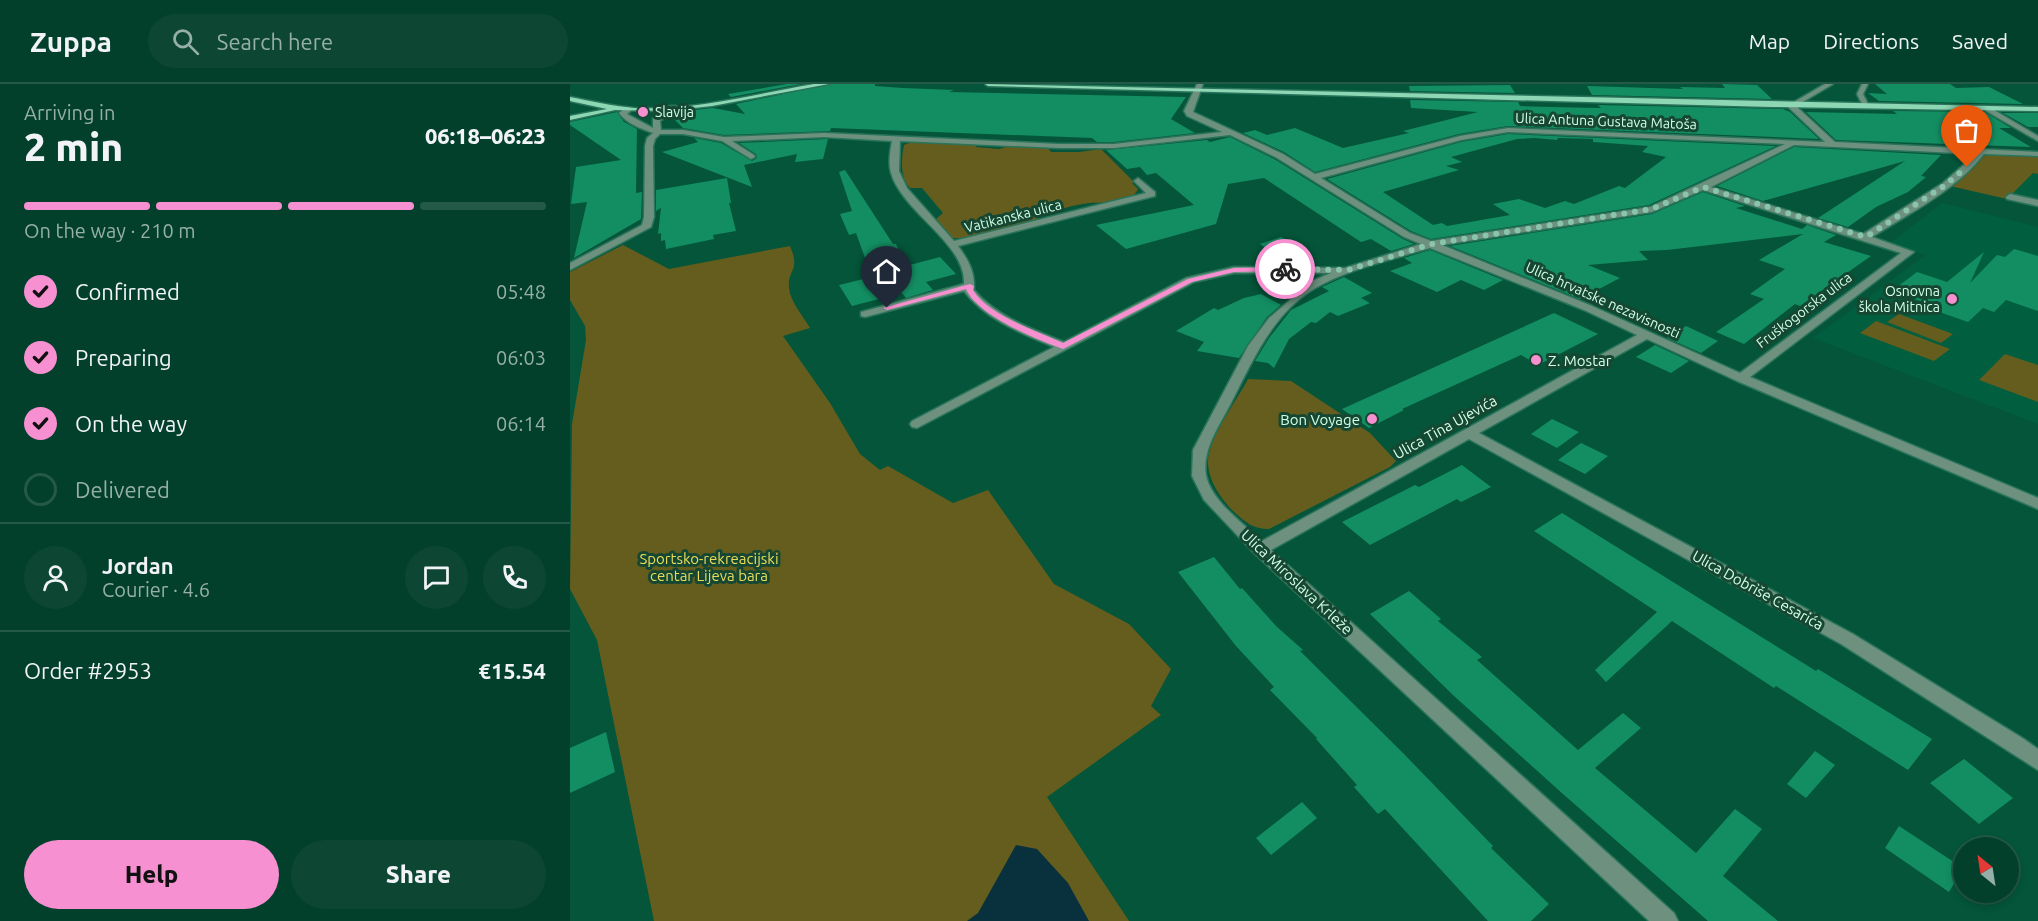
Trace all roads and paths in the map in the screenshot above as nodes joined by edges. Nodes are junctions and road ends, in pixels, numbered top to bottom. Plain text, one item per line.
1 (826, 84) edge
2 (988, 84) edge
3 (1830, 84) edge
4 (1865, 84) edge
5 (1103, 86) edge
6 (1198, 87) edge
7 (570, 99) edge
8 (1791, 105) junction
9 (1867, 106) junction
10 (618, 108) junction
11 (673, 108) junction
12 (629, 109) junction
13 (1989, 109) junction
14 (2038, 109) edge
15 (570, 118) edge
16 (658, 132) junction
17 (1231, 133) junction
18 (896, 137) junction
19 (724, 139) junction
20 (2038, 139) edge
21 (1793, 142) junction
22 (1832, 144) junction
23 (1982, 151) junction
24 (2038, 154) edge
25 (751, 157) dead end
26 (1315, 177) junction
27 (1138, 181) dead end
28 (1703, 187) junction
29 (2010, 197) dead end
30 (2038, 203) edge
31 (1866, 237) junction
32 (1432, 244) junction
33 (951, 245) junction
34 (570, 267) edge
35 (1348, 270) junction
36 (970, 286) junction
37 (865, 314) dead end
38 (1646, 335) junction
39 (1063, 346) junction
40 (1741, 378) junction
41 (917, 424) dead end
42 (1469, 433) junction
43 (2038, 504) edge
44 (1260, 549) junction
45 (2038, 761) edge
46 (1666, 921) edge

1 - 11 main road
2 - 5 main road
3 - 8 street
4 - 9 street
5 - 6 main road
6 - 8 main road
6 - 17 street, Ulica hrvatske nezavisnosti
7 - 10 main road
8 - 9 main road
8 - 22 street
9 - 13 main road
10 - 12 main road
10 - 15 main road
11 - 12 main road
11 - 16 street
12 - 16 street
13 - 14 main road
13 - 20 street
16 - 19 street
16 - 34 street
17 - 18 street
17 - 26 street, Ulica hrvatske nezavisnosti
18 - 19 street
18 - 33 street, Vatikanska ulica
19 - 25 street
21 - 22 street, Ulica Antuna Gustava Matoša
21 - 26 street, Ulica Antuna Gustava Matoša
21 - 28 street, Ulica Miroslava Krleže
22 - 23 street, Ulica Antuna Gustava Matoša
23 - 24 street, Ulica Antuna Gustava Matoša
23 - 31 street
26 - 32 street, Ulica hrvatske nezavisnosti
27 - 33 street, Vatikanska ulica
28 - 31 street, Fruškogorska ulica
28 - 32 street, Ulica Miroslava Krleže
29 - 30 street
31 - 40 street, Fruškogorska ulica
32 - 35 street, Ulica Miroslava Krleže
32 - 38 street, Ulica hrvatske nezavisnosti
33 - 36 street
35 - 39 street
35 - 44 street, Ulica Miroslava Krleže
36 - 37 street
36 - 39 street
38 - 40 street, Ulica hrvatske nezavisnosti
38 - 42 street, Ulica Tina Ujevića
39 - 41 street
40 - 43 street, Ulica hrvatske nezavisnosti
42 - 44 street, Ulica Tina Ujevića
42 - 45 street, Ulica Dobriše Cesarića
44 - 46 street, Ulica Miroslava Krleže

